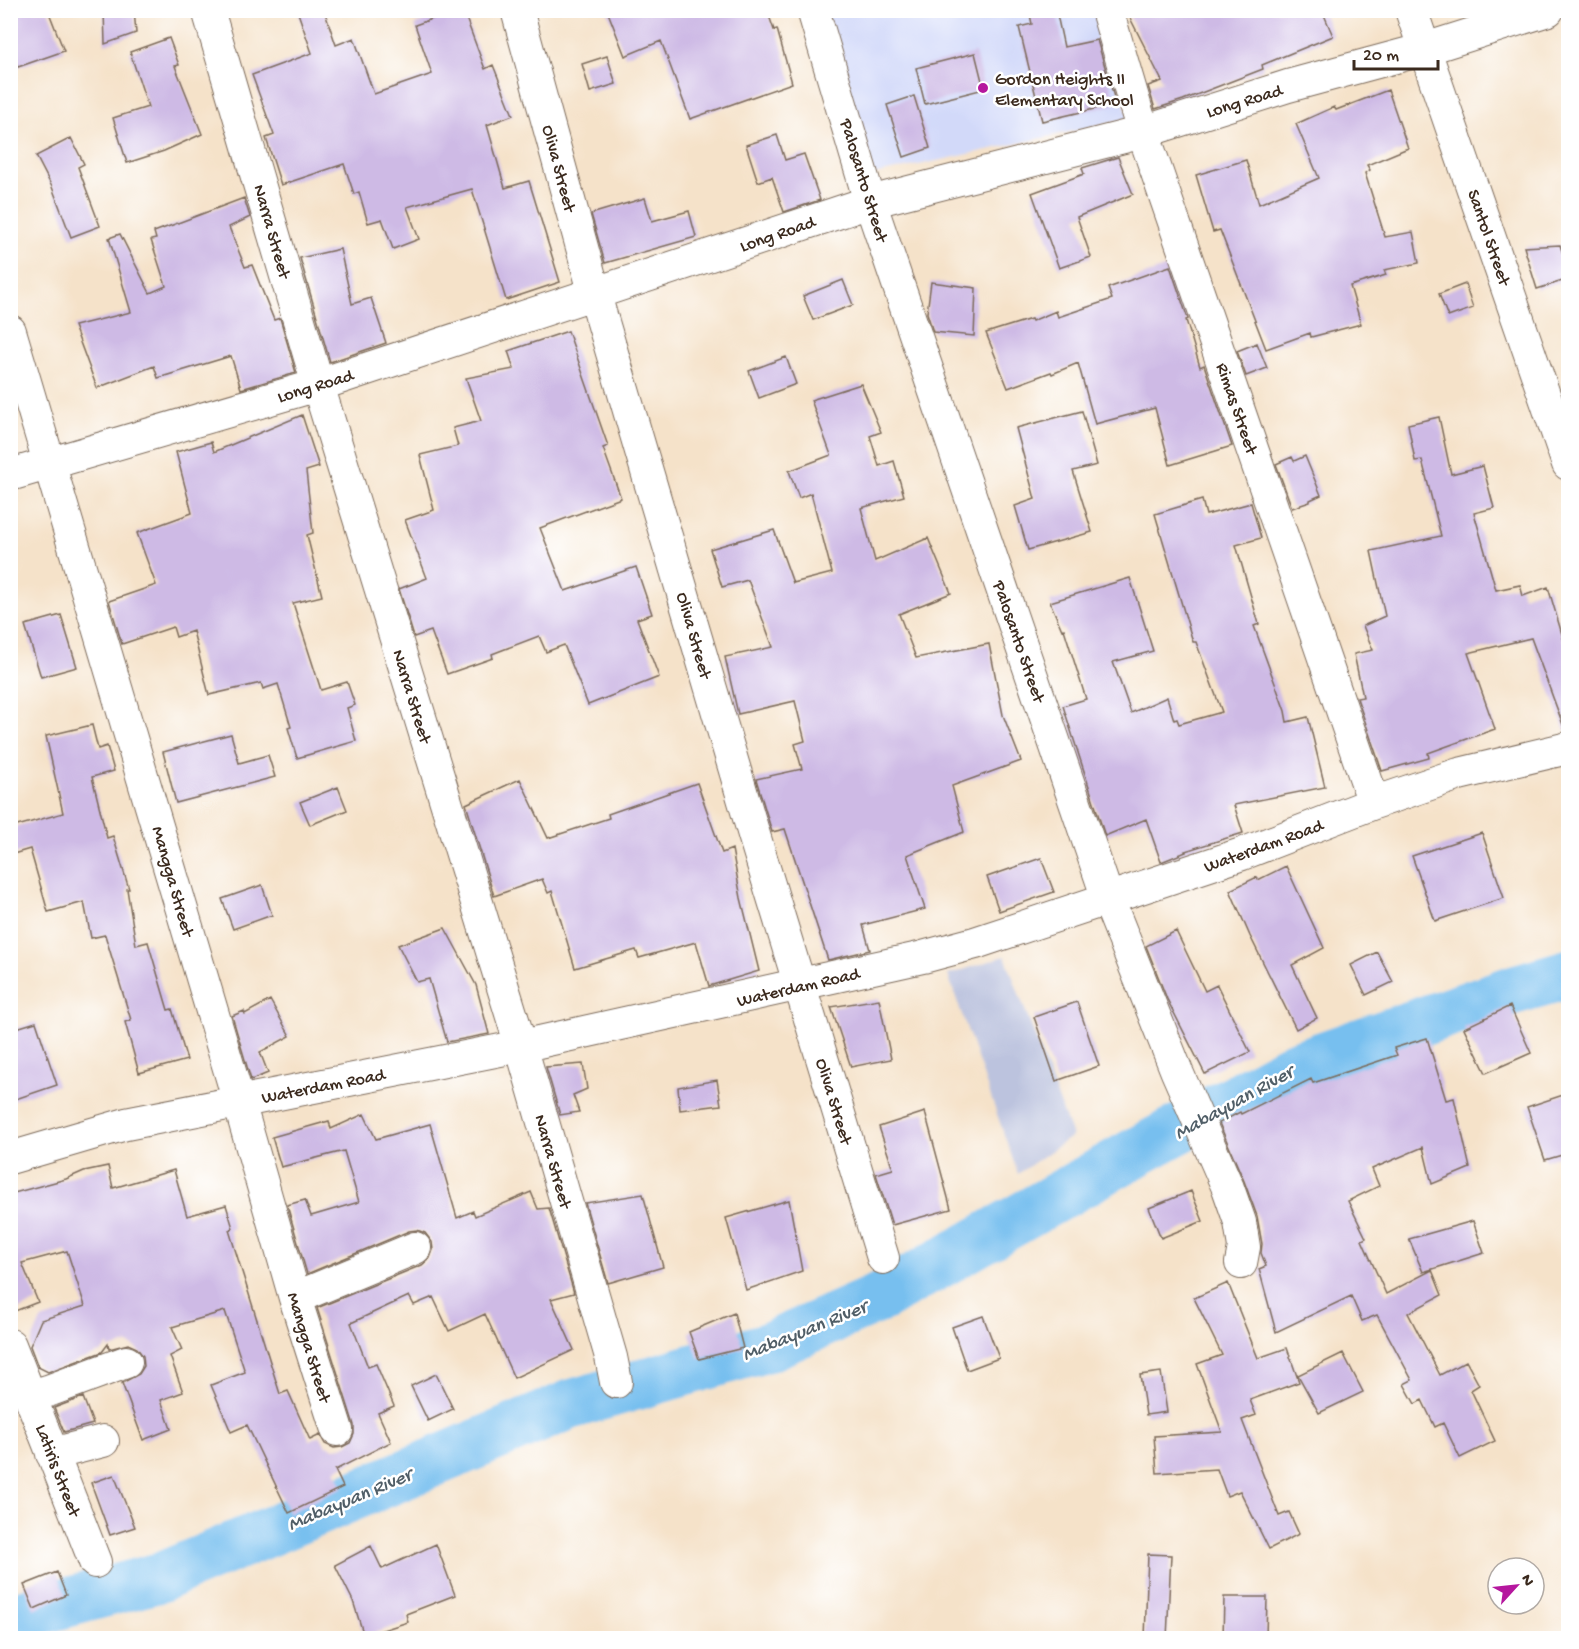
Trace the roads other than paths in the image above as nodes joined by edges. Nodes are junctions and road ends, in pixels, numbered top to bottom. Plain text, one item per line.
1 (208, 10) edge
2 (517, 10) edge
3 (813, 10) edge
4 (1107, 10) edge
5 (1411, 10) edge
6 (1548, 10) edge
7 (1425, 49) junction
8 (1143, 132) junction
9 (870, 202) junction
10 (595, 295) junction
11 (10, 331) edge
12 (318, 385) junction
13 (50, 463) junction
14 (1569, 464) edge
15 (10, 475) edge
16 (1569, 748) edge
17 (1374, 803) junction
18 (1108, 899) junction
19 (801, 986) junction
20 (521, 1046) junction
21 (239, 1101) junction
22 (10, 1158) edge
23 (415, 1248) dead end
24 (883, 1258) dead end
25 (1241, 1263) dead end
26 (295, 1298) junction
27 (10, 1344) edge
28 (126, 1362) dead end
29 (616, 1382) dead end
30 (30, 1396) junction
31 (337, 1430) dead end
32 (103, 1441) dead end
33 (52, 1454) junction
34 (95, 1562) dead end

1 - 12 street, Narra Street
2 - 10 street, Oliva Street
3 - 9 street, Palosanto Street
4 - 8 street, Rimas Street
5 - 7 street, Santol Street
6 - 7 street, Long Road
7 - 8 street, Long Road
7 - 14 street, Santol Street
8 - 9 street, Long Road
8 - 17 street, Rimas Street
9 - 10 street, Long Road
9 - 18 street, Palosanto Street
10 - 12 street, Long Road
10 - 19 street, Oliva Street
11 - 13 street, Mangga Street
12 - 13 street, Long Road
12 - 20 street, Narra Street
13 - 15 street, Long Road
13 - 21 street, Mangga Street
16 - 17 street, Waterdam Road
17 - 18 street, Waterdam Road
18 - 19 street, Waterdam Road
18 - 25 street, Palosanto Street
19 - 20 street, Waterdam Road
19 - 24 street, Oliva Street
20 - 21 street, Waterdam Road
20 - 29 street, Narra Street
21 - 22 street, Waterdam Road
21 - 26 street, Mangga Street
23 - 26 street
26 - 31 street, Mangga Street
27 - 30 street, Latiris Street
28 - 30 street
30 - 33 street, Latiris Street
32 - 33 street
33 - 34 street, Latiris Street

